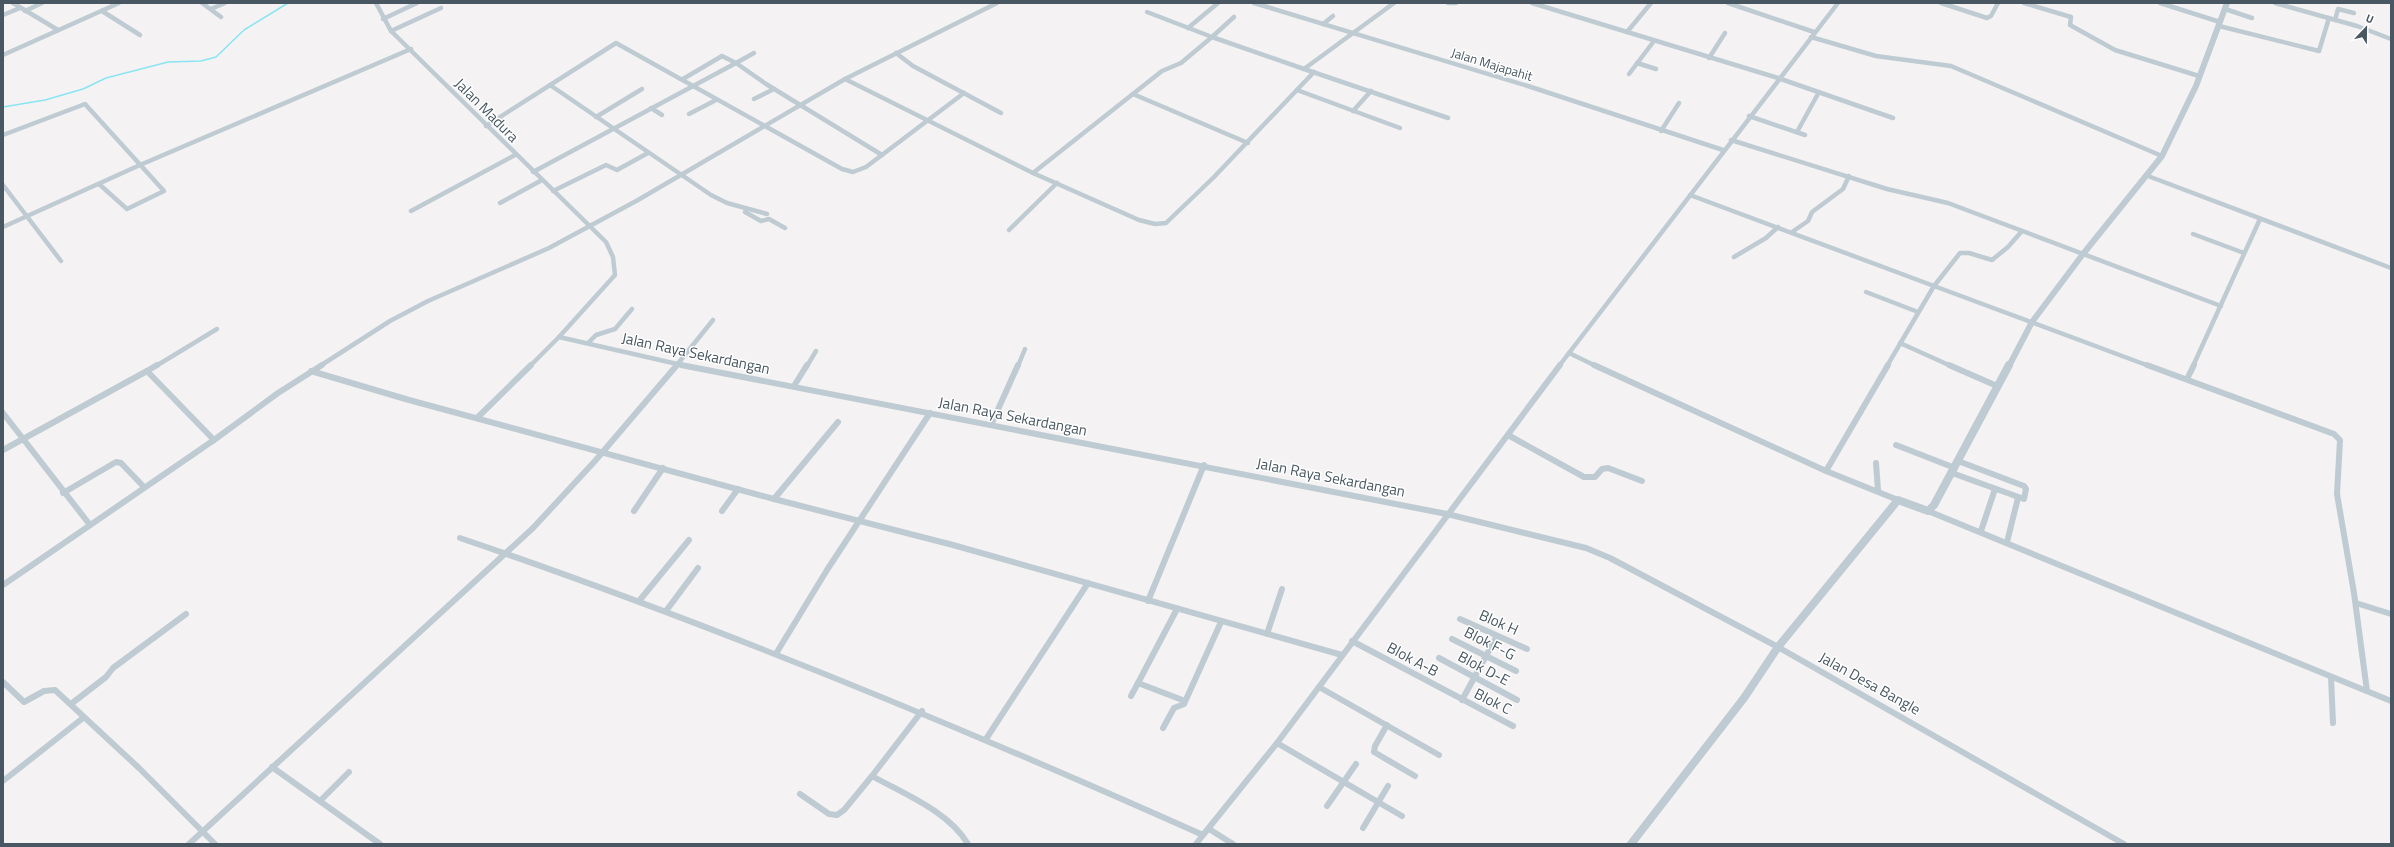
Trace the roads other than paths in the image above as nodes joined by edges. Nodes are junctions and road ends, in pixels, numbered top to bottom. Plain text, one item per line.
1 (13, 3) edge
2 (42, 3) edge
3 (119, 3) edge
4 (202, 3) edge
5 (225, 3) edge
6 (376, 3) edge
7 (417, 3) edge
8 (997, 3) edge
9 (1218, 3) edge
10 (1254, 3) edge
11 (1394, 3) edge
12 (1448, 3) edge
13 (1456, 3) edge
14 (1532, 3) edge
15 (1651, 3) edge
16 (1728, 3) edge
17 (1838, 3) edge
18 (1941, 3) edge
19 (1998, 3) edge
20 (2024, 3) edge
21 (2160, 3) edge
22 (2275, 3) edge
23 (2226, 6) edge
24 (20, 8) junction
25 (441, 8) dead end
26 (211, 9) junction
27 (25, 10) junction
28 (102, 11) junction
29 (1147, 12) dead end
30 (2354, 13) dead end
31 (3, 15) edge
32 (1332, 16) dead end
33 (221, 17) dead end
34 (1234, 17) dead end
35 (2252, 18) dead end
36 (2330, 18) junction
37 (383, 19) junction
38 (2335, 20) junction
39 (1323, 24) junction
40 (2220, 24) junction
41 (1188, 28) junction
42 (58, 30) junction
43 (391, 31) junction
44 (1626, 32) junction
45 (1725, 33) dead end
46 (1352, 34) junction
47 (140, 35) dead end
48 (1812, 35) junction
49 (1212, 37) junction
50 (2391, 39) edge
51 (1654, 41) junction
52 (411, 49) junction
53 (754, 53) dead end
54 (896, 53) junction
55 (3, 55) edge
56 (1709, 58) junction
57 (736, 63) junction
58 (1637, 63) junction
59 (1304, 69) junction
60 (1656, 69) dead end
61 (1314, 72) junction
62 (1628, 74) dead end
63 (2200, 76) junction
64 (1778, 78) junction
65 (683, 79) junction
66 (845, 79) junction
67 (550, 85) junction
68 (694, 85) junction
69 (642, 89) dead end
70 (774, 89) junction
71 (1297, 90) junction
72 (1371, 91) junction
73 (1819, 92) junction
74 (964, 93) junction
75 (1134, 94) junction
76 (754, 99) dead end
77 (716, 100) junction
78 (1679, 103) dead end
79 (800, 105) junction
80 (651, 108) junction
81 (1353, 111) junction
82 (1001, 113) dead end
83 (689, 114) dead end
84 (662, 116) dead end
85 (1749, 116) junction
86 (596, 117) junction
87 (1448, 118) dead end
88 (1893, 118) dead end
89 (926, 120) junction
90 (765, 125) junction
91 (486, 126) junction
92 (612, 128) junction
93 (1400, 128) dead end
94 (1661, 132) junction
95 (1797, 132) junction
96 (3, 135) edge
97 (1805, 135) dead end
98 (1730, 140) junction
99 (1248, 143) junction
100 (1723, 150) junction
101 (648, 153) junction
102 (516, 155) junction
103 (882, 155) junction
104 (2162, 156) junction
105 (140, 165) junction
106 (533, 172) junction
107 (1033, 172) junction
108 (679, 175) junction
109 (1849, 176) junction
110 (2148, 176) junction
111 (542, 180) junction
112 (1057, 183) junction
113 (99, 184) junction
114 (3, 185) edge
115 (553, 191) junction
116 (1690, 195) junction
117 (500, 204) dead end
118 (410, 211) dead end
119 (745, 212) dead end
120 (767, 214) dead end
121 (27, 217) junction
122 (2260, 219) junction
123 (590, 226) junction
124 (3, 227) edge
125 (785, 228) dead end
126 (1778, 228) junction
127 (1009, 230) dead end
128 (2022, 231) junction
129 (1792, 232) junction
130 (2192, 234) dead end
131 (2244, 253) junction
132 (2082, 254) junction
133 (1734, 257) dead end
134 (61, 261) dead end
135 (2391, 268) edge
136 (1934, 286) junction
137 (1866, 292) dead end
138 (2221, 306) junction
139 (632, 309) dead end
140 (1918, 312) junction
141 (713, 320) dead end
142 (2032, 322) junction
143 (217, 329) dead end
144 (559, 337) junction
145 (588, 343) junction
146 (1900, 343) junction
147 (1025, 349) dead end
148 (816, 351) dead end
149 (1570, 353) junction
150 (677, 364) junction
151 (147, 371) junction
152 (311, 371) junction
153 (2187, 379) junction
154 (794, 386) junction
155 (1997, 386) junction
156 (3, 413) edge
157 (930, 413) junction
158 (477, 418) junction
159 (838, 422) dead end
160 (991, 425) junction
161 (1508, 435) junction
162 (23, 439) junction
163 (214, 440) junction
164 (1896, 445) dead end
165 (3, 450) edge
166 (602, 452) junction
167 (1876, 463) dead end
168 (1204, 465) junction
169 (1955, 467) junction
170 (663, 468) junction
171 (1826, 471) junction
172 (1642, 481) dead end
173 (144, 487) junction
174 (738, 489) junction
175 (1995, 489) junction
176 (1878, 490) junction
177 (63, 493) junction
178 (2018, 498) junction
179 (774, 499) junction
180 (1898, 500) junction
181 (634, 511) dead end
182 (722, 511) dead end
183 (1928, 511) junction
184 (1447, 514) junction
185 (861, 520) junction
186 (90, 525) junction
187 (1981, 531) junction
188 (460, 538) dead end
189 (690, 540) dead end
190 (2007, 542) junction
191 (1599, 553) joint
192 (508, 554) junction
193 (698, 568) dead end
194 (1088, 583) junction
195 (3, 584) edge
196 (1282, 589) dead end
197 (639, 601) junction
198 (1148, 601) junction
199 (2356, 603) junction
200 (1176, 609) junction
201 (666, 611) junction
202 (186, 614) dead end
203 (2391, 614) edge
204 (1460, 619) dead end
205 (1221, 622) junction
206 (1267, 634) junction
207 (1497, 636) junction
208 (1452, 639) dead end
209 (1352, 641) junction
210 (1778, 647) junction
211 (1527, 649) dead end
212 (777, 652) junction
213 (1342, 655) junction
214 (1486, 656) junction
215 (1439, 658) dead end
216 (1516, 671) dead end
217 (1474, 677) junction
218 (2331, 677) junction
219 (3, 682) edge
220 (1138, 683) junction
221 (1319, 687) junction
222 (2367, 691) junction
223 (1131, 696) dead end
224 (1462, 700) junction
225 (1518, 700) dead end
226 (1185, 701) junction
227 (2391, 701) edge
228 (71, 704) junction
229 (922, 711) junction
230 (83, 718) junction
231 (2333, 723) dead end
232 (1388, 725) junction
233 (1513, 726) dead end
234 (1163, 728) dead end
235 (986, 739) junction
236 (1277, 743) junction
237 (1439, 755) dead end
238 (1356, 764) dead end
239 (272, 767) junction
240 (350, 772) dead end
241 (872, 776) junction
242 (1415, 776) dead end
243 (3, 781) edge
244 (1343, 782) junction
245 (1388, 786) dead end
246 (800, 794) dead end
247 (320, 801) junction
248 (1378, 802) junction
249 (1328, 806) dead end
250 (1402, 816) dead end
251 (1363, 828) dead end
252 (1209, 829) junction
253 (202, 832) junction
254 (1204, 835) junction
255 (189, 844) edge
256 (215, 844) edge
257 (380, 844) edge
258 (968, 844) edge
259 (1196, 844) edge
260 (1233, 844) edge
261 (1631, 844) edge
262 (2124, 844) edge

1 - 24 street
2 - 27 street
3 - 28 street
4 - 26 street
5 - 26 street
6 - 37 street, Jalan Madura
7 - 37 street
8 - 54 street
9 - 41 street
10 - 39 street, Jalan Majapahit
11 - 46 street
12 - 13 street
14 - 44 street
15 - 44 street
16 - 48 street
17 - 48 street
18 - 19 street
20 - 63 street
21 - 40 street
22 - 36 street
23 - 35 street
23 - 40 street
24 - 27 street
24 - 31 street
25 - 43 street
26 - 33 street
27 - 42 street
28 - 42 street
28 - 47 street
29 - 41 street
30 - 38 street
32 - 39 street
34 - 49 street
36 - 38 street
36 - 40 street
37 - 43 street, Jalan Madura
38 - 50 street
39 - 46 street, Jalan Majapahit
40 - 63 street
41 - 49 street
42 - 55 street
43 - 52 street, Jalan Madura
44 - 51 street
45 - 56 street
46 - 59 street
46 - 94 street, Jalan Majapahit
48 - 64 street
48 - 104 street
49 - 59 street
49 - 75 street
51 - 56 street
51 - 58 street
52 - 91 street, Jalan Madura
52 - 105 street
53 - 57 street
54 - 66 street
54 - 74 street
56 - 64 street
57 - 65 street
57 - 68 street
57 - 70 street
58 - 60 street
58 - 62 street
59 - 61 street
61 - 71 street
61 - 72 street
63 - 104 street
64 - 73 street
64 - 85 street
65 - 67 street
65 - 68 street
66 - 79 street
66 - 89 street
67 - 86 street
67 - 91 street
68 - 77 street
68 - 80 street
69 - 86 street
70 - 76 street
70 - 79 street
71 - 81 street
71 - 99 street
72 - 81 street
72 - 87 street
73 - 88 street
73 - 95 street
74 - 82 street
74 - 89 street
75 - 99 street
75 - 107 street
77 - 83 street
77 - 90 street
78 - 94 street
79 - 90 street
79 - 103 street
80 - 84 street
80 - 92 street
81 - 93 street
85 - 95 street
85 - 98 street
86 - 92 street
89 - 103 street
89 - 107 street
90 - 103 street
90 - 108 street
91 - 102 street, Jalan Madura
92 - 101 street
92 - 106 street
94 - 100 street, Jalan Majapahit
95 - 97 street
96 - 105 street
98 - 100 street
98 - 109 street
99 - 112 street
100 - 116 street
101 - 108 street
101 - 115 street
102 - 106 street, Jalan Madura
102 - 118 street
104 - 110 street
105 - 113 street
105 - 113 street
106 - 111 street, Jalan Madura
107 - 112 street
108 - 120 street
108 - 123 street
109 - 128 street
109 - 129 street
110 - 122 street
110 - 132 street
111 - 115 street, Jalan Madura
111 - 117 street
112 - 127 street
113 - 121 street
114 - 121 street
115 - 123 street, Jalan Madura
116 - 126 street
116 - 149 street
119 - 125 street
121 - 124 street
121 - 134 street
122 - 131 street
122 - 135 street
123 - 144 street
123 - 152 street
126 - 129 street
126 - 133 street
128 - 132 street
128 - 136 street
129 - 136 street
130 - 131 street
131 - 138 street
132 - 138 street
132 - 142 street
136 - 140 street
136 - 142 street
137 - 140 street
138 - 153 street
139 - 145 street
140 - 146 street
141 - 150 street
142 - 153 street
142 - 155 street
143 - 151 street
144 - 145 street, Jalan Raya Sekardangan
144 - 158 street
145 - 150 street, Jalan Raya Sekardangan
146 - 155 street
146 - 171 street
147 - 160 street
148 - 154 street
149 - 161 street
149 - 171 street
150 - 154 street, Jalan Raya Sekardangan
150 - 166 street
151 - 162 street
151 - 163 street
152 - 158 street
152 - 163 street
153 - 199 street
154 - 157 street, Jalan Raya Sekardangan
155 - 169 street
156 - 162 street
157 - 160 street, Jalan Raya Sekardangan
157 - 185 street
158 - 166 street
159 - 179 street
160 - 168 street, Jalan Raya Sekardangan
161 - 172 street
161 - 184 street
162 - 165 street
162 - 177 street
163 - 173 street
164 - 169 street
166 - 170 street
166 - 192 street
167 - 176 street
168 - 184 street, Jalan Raya Sekardangan
168 - 198 street
169 - 175 street
169 - 178 street
169 - 183 street
170 - 174 street
170 - 181 street
171 - 176 street
173 - 177 street
173 - 186 street
174 - 179 street
174 - 182 street
175 - 178 street
175 - 187 street
176 - 180 street
177 - 186 street
178 - 190 street
179 - 185 street
180 - 183 street
180 - 210 street
183 - 187 street
184 - 191 street, Jalan Raya Sekardangan
184 - 209 street
185 - 194 street
185 - 212 street
186 - 195 street
187 - 190 street
188 - 192 street
189 - 197 street
190 - 218 street
191 - 210 street, Jalan Desa Bangle
192 - 197 street
192 - 239 street
193 - 201 street
194 - 198 street
194 - 235 street
196 - 206 street
197 - 201 street
198 - 200 street
199 - 203 street
199 - 222 street
200 - 205 street
200 - 220 street
201 - 212 street
202 - 228 street
204 - 207 street, Blok H
205 - 206 street
205 - 226 street
206 - 213 street
207 - 211 street, Blok H
207 - 214 street
208 - 214 street, Blok F-G
209 - 213 street
209 - 224 street, Blok A-B
210 - 261 street
210 - 262 street, Jalan Desa Bangle
212 - 229 street
213 - 221 street
214 - 216 street, Blok F-G
214 - 217 street
215 - 217 street, Blok D-E
217 - 224 street
217 - 225 street, Blok D-E
218 - 222 street
218 - 231 street
219 - 228 street
220 - 223 street
220 - 226 street
221 - 232 street
221 - 236 street
222 - 227 street
224 - 233 street, Blok C
226 - 234 street
228 - 230 street
229 - 235 street
229 - 241 street
230 - 243 street
230 - 253 street
232 - 237 street
232 - 242 street
235 - 254 street
236 - 244 street
236 - 252 street
238 - 244 street
239 - 247 street
239 - 253 street
240 - 247 street
241 - 246 street
241 - 258 street
244 - 248 street
244 - 249 street
245 - 248 street
247 - 257 street
248 - 250 street
248 - 251 street
252 - 254 street
252 - 260 street
253 - 255 street
253 - 256 street
254 - 259 street

